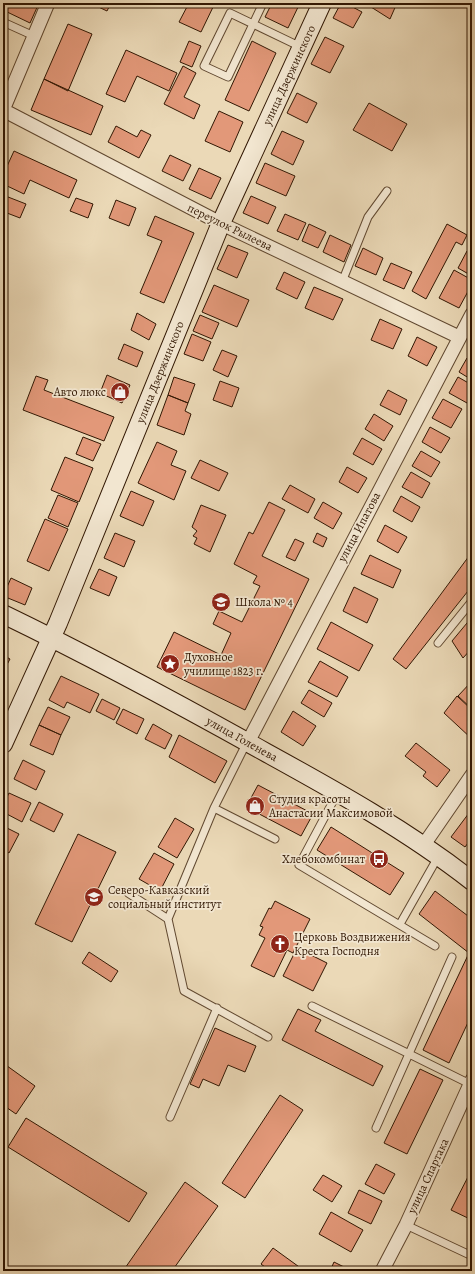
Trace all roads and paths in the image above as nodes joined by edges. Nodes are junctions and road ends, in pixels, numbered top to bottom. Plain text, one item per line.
1 (48, 3) edge
2 (262, 3) edge
3 (322, 3) edge
4 (3, 22) edge
5 (253, 24) junction
6 (34, 36) junction
7 (302, 47) junction
8 (3, 110) edge
9 (387, 191) dead end
10 (221, 223) junction
11 (342, 282) junction
12 (472, 314) edge
13 (459, 337) junction
14 (472, 601) edge
15 (3, 614) edge
16 (52, 638) junction
17 (438, 643) dead end
18 (248, 742) junction
19 (3, 744) edge
20 (472, 775) edge
21 (338, 792) junction
22 (214, 808) junction
23 (275, 839) dead end
24 (423, 846) junction
25 (438, 857) junction
26 (472, 881) edge
27 (128, 893) dead end
28 (168, 919) junction
29 (400, 924) junction
30 (435, 946) dead end
31 (452, 957) dead end
32 (312, 1006) dead end
33 (217, 1008) junction
34 (268, 1037) dead end
35 (408, 1053) junction
36 (471, 1082) edge
37 (170, 1117) dead end
38 (376, 1128) dead end
39 (406, 1225) junction
40 (472, 1256) edge
41 (382, 1271) edge

1 - 6 street
2 - 5 lane
3 - 7 street, улица Дзержинского
4 - 6 lane
5 - 5 lane
5 - 7 lane
6 - 8 street
7 - 10 street, улица Дзержинского
8 - 10 street, переулок Рылеева
9 - 11 lane
10 - 11 street, переулок Рылеева
10 - 16 street, улица Дзержинского
11 - 13 street, переулок Рылеева
12 - 13 street, улица Ипатова
13 - 18 street, улица Ипатова
14 - 17 lane
15 - 16 street, улица Голенева
16 - 18 street, улица Голенева
16 - 19 street, улица Дзержинского
18 - 21 street, улица Голенева
18 - 22 lane
20 - 24 street
21 - 24 street, улица Голенева
21 - 29 lane
22 - 23 lane
22 - 28 lane
24 - 25 street, улица Голенева
25 - 26 street, улица Голенева
25 - 29 lane
27 - 28 lane
28 - 33 lane
29 - 30 lane
31 - 35 lane
32 - 35 lane
33 - 34 lane
33 - 37 lane
35 - 36 lane
35 - 38 lane
36 - 39 street, улица Спартака
39 - 40 lane
39 - 41 street, улица Спартака

